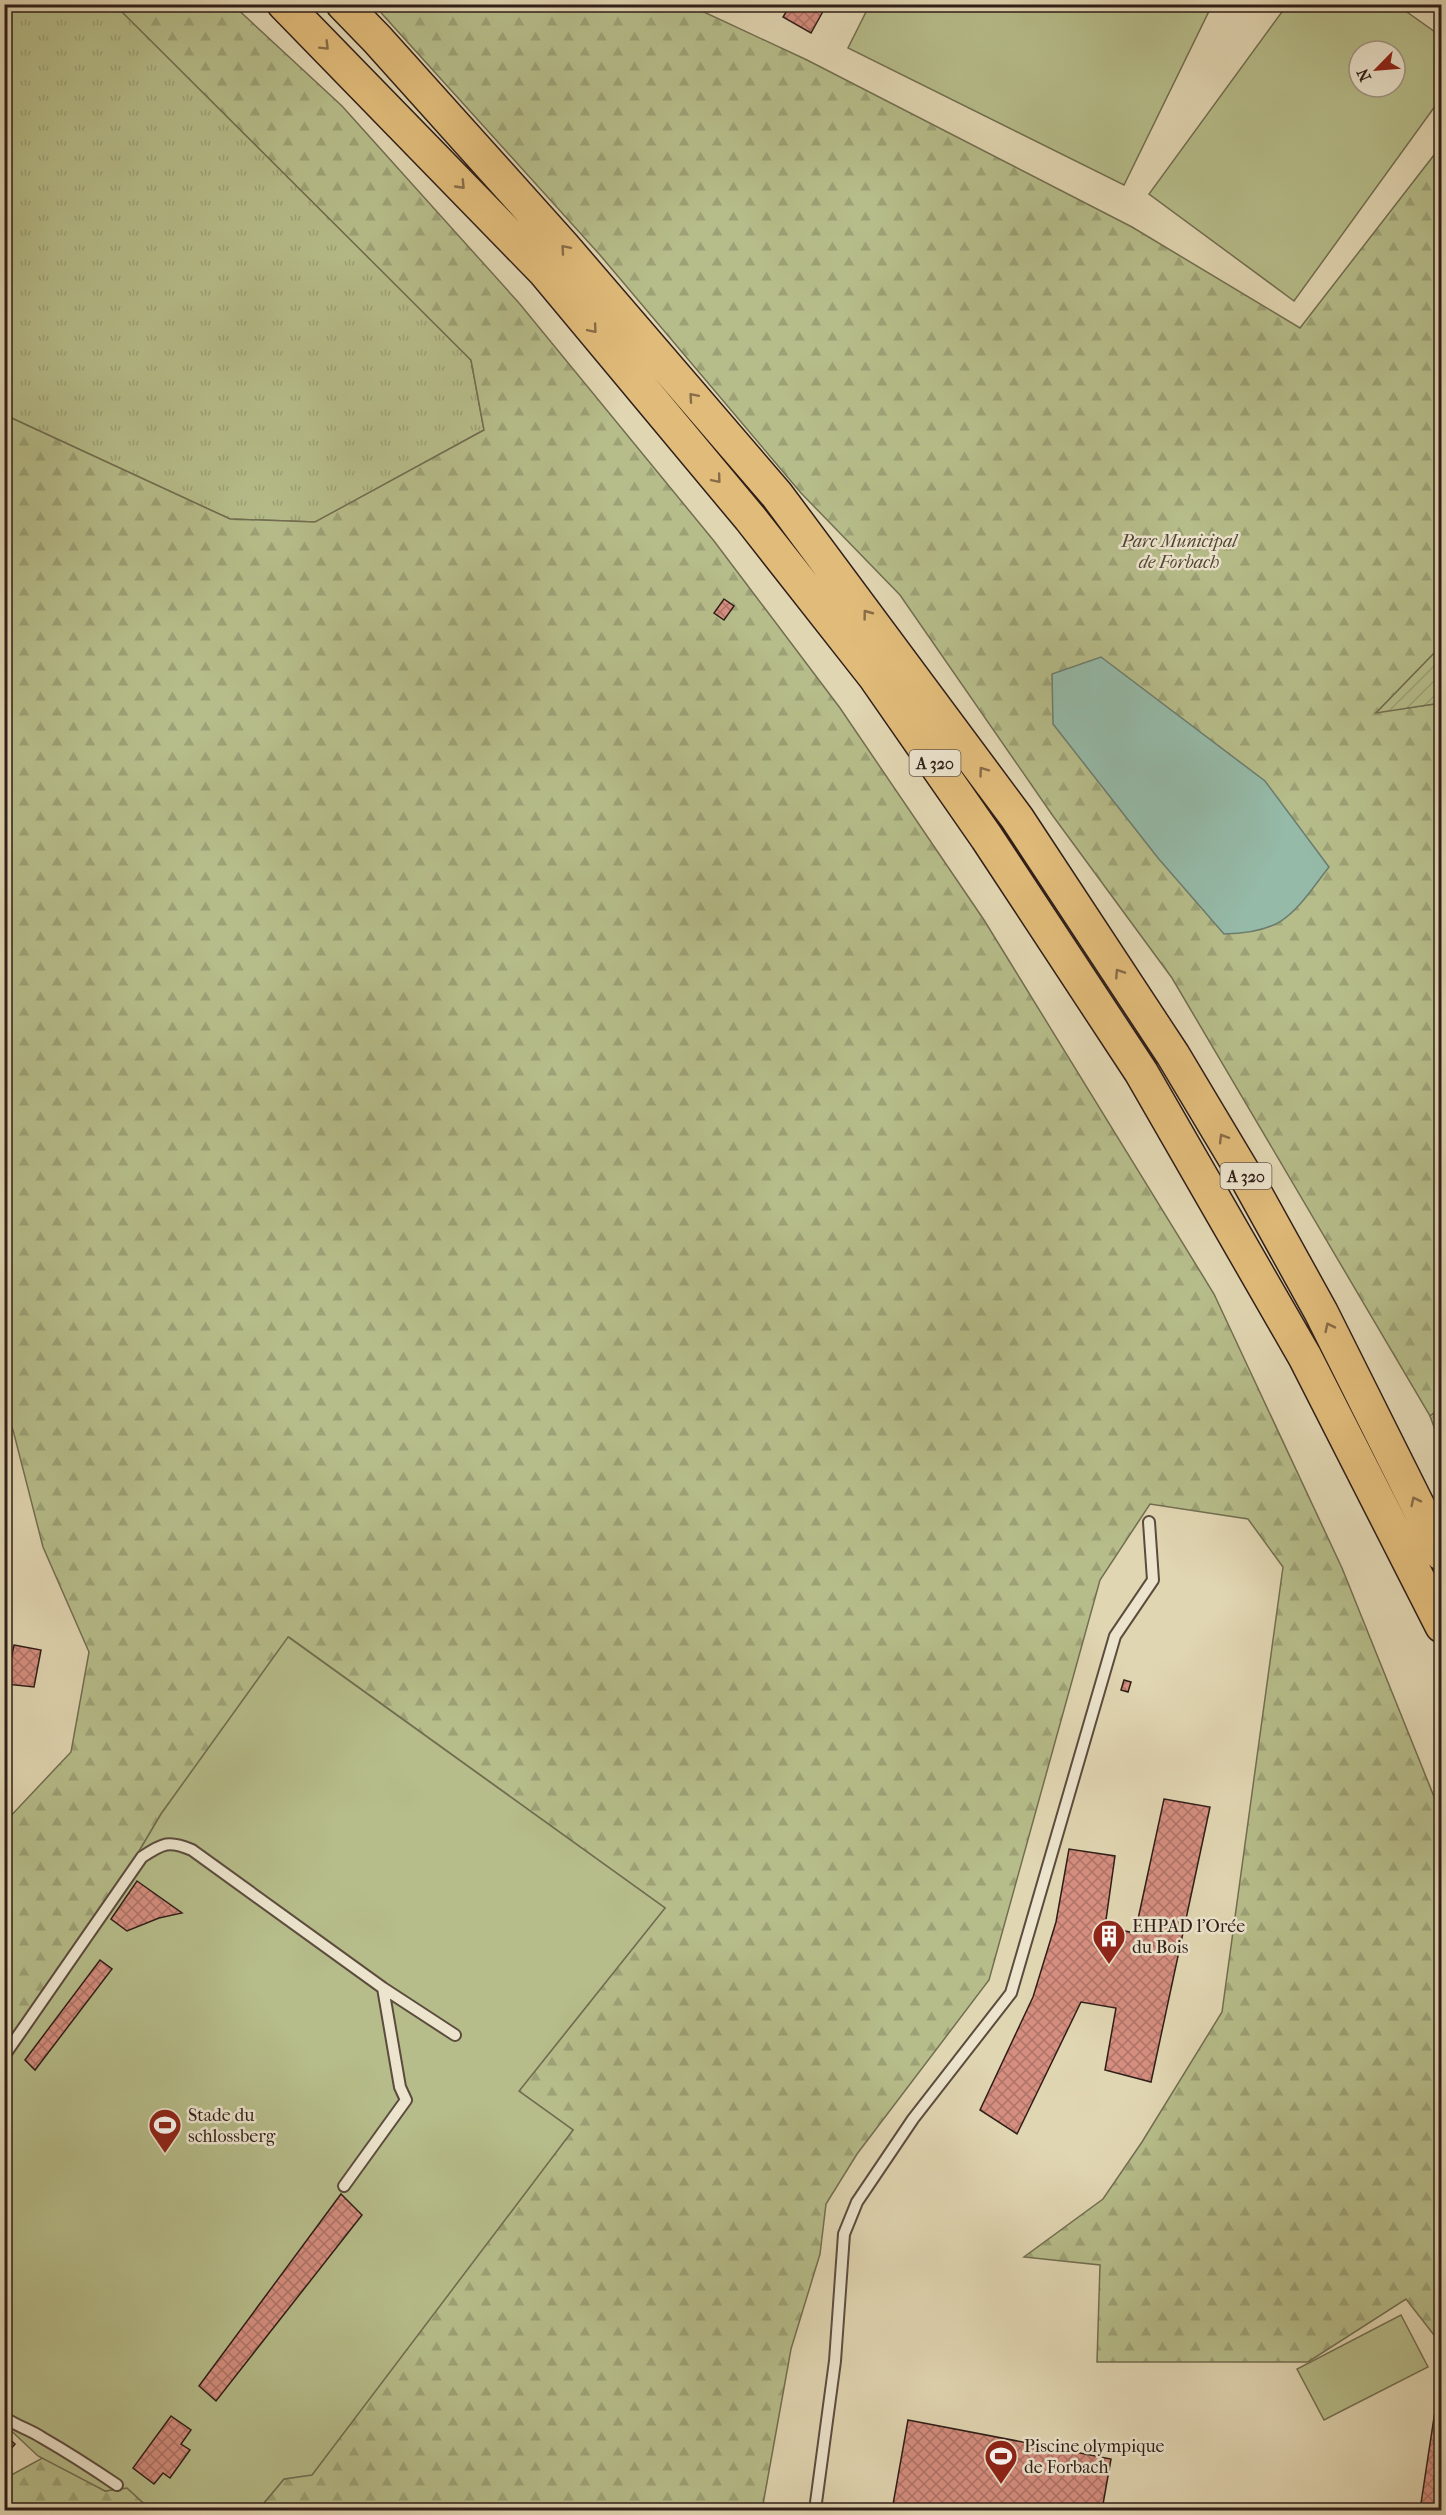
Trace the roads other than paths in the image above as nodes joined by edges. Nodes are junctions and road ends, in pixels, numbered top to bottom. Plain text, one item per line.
1 (284, 4) edge
2 (343, 4) edge
3 (1149, 1522) dead end
4 (1442, 1554) edge
5 (1442, 1626) edge
6 (383, 1988) junction
7 (455, 2035) dead end
8 (4, 2056) edge
9 (344, 2186) dead end
10 (4, 2417) edge
11 (117, 2484) dead end
12 (815, 2511) edge

1 -> 5 highway, A 320
4 -> 2 highway, A 320
3 - 12 lane
6 - 7 lane
6 - 8 lane
6 - 9 lane
10 - 11 lane

